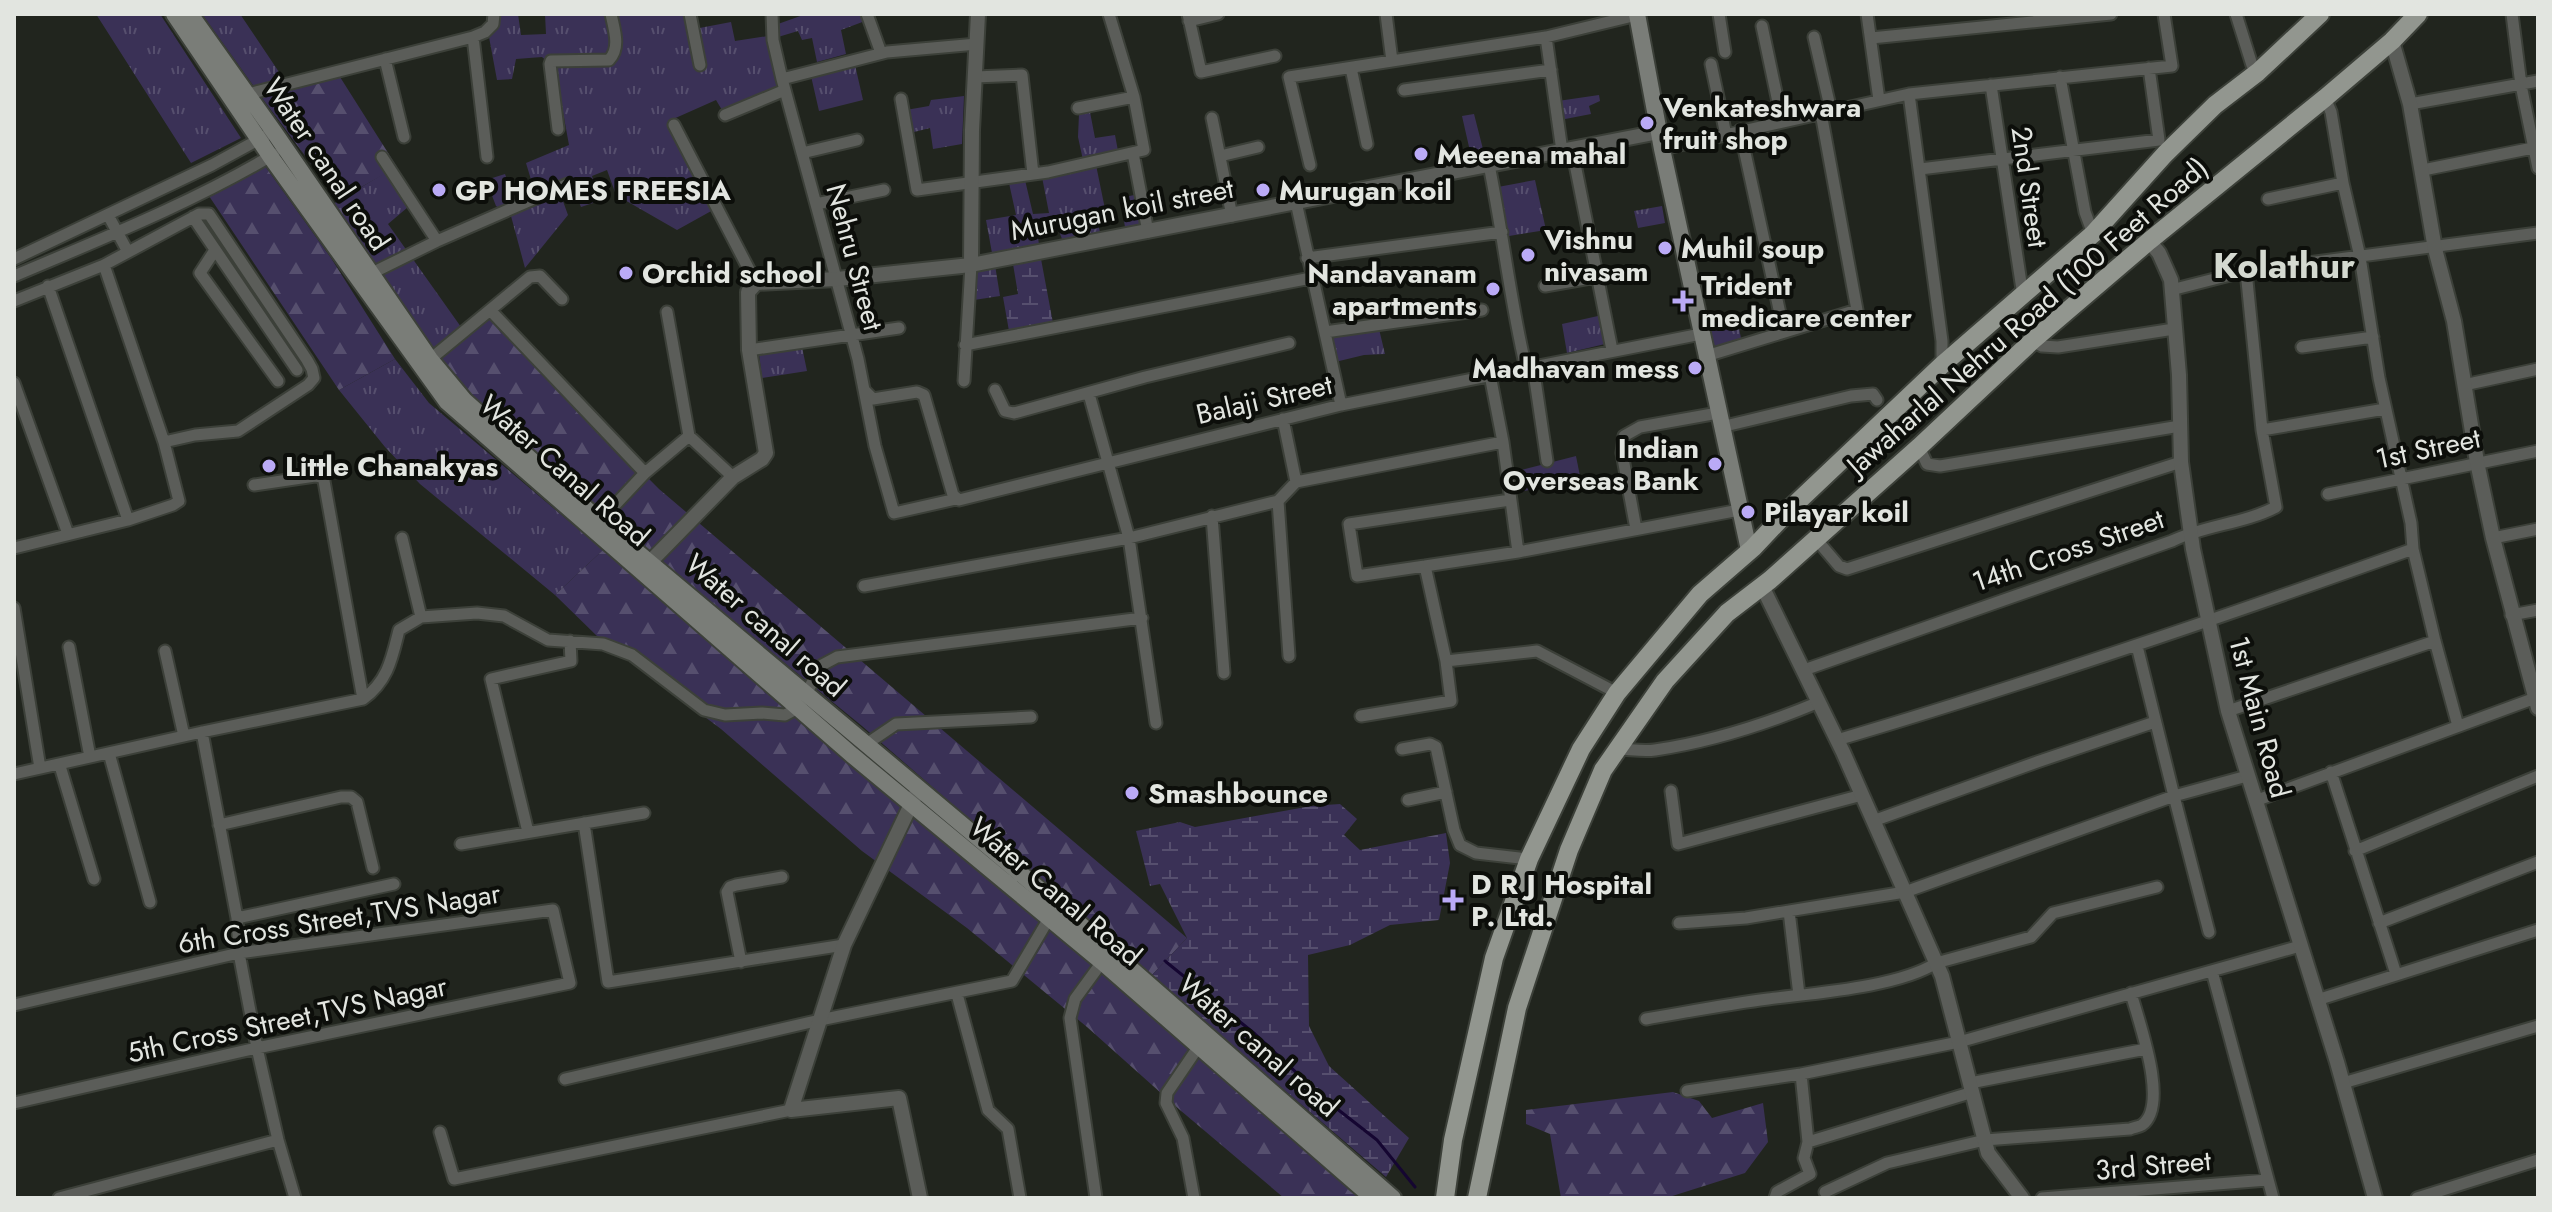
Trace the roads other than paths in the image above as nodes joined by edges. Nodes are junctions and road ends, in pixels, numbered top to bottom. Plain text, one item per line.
1 (494, 14) edge
2 (611, 14) edge
3 (690, 14) edge
4 (772, 14) edge
5 (867, 14) edge
6 (978, 14) edge
7 (1109, 14) edge
8 (1218, 14) edge
9 (1386, 14) edge
10 (1637, 14) edge
11 (1719, 14) edge
12 (1867, 14) edge
13 (2111, 14) edge
14 (2164, 14) edge
15 (2236, 14) edge
16 (2418, 14) edge
17 (2512, 14) edge
18 (183, 16) edge
19 (2316, 16) edge
20 (1188, 18) edge
21 (1762, 26) dead end
22 (473, 37) junction
23 (1546, 37) junction
24 (1814, 37) dead end
25 (1871, 38) junction
26 (2392, 41) junction
27 (977, 44) junction
28 (1725, 52) dead end
29 (881, 53) junction
30 (1275, 56) dead end
31 (385, 59) junction
32 (1392, 61) junction
33 (1711, 64) dead end
34 (700, 65) dead end
35 (1351, 68) junction
36 (2149, 68) junction
37 (1551, 70) junction
38 (2258, 72) junction
39 (975, 77) junction
40 (2060, 77) junction
41 (2538, 81) edge
42 (784, 84) junction
43 (1991, 85) junction
44 (2521, 85) junction
45 (1404, 90) dead end
46 (248, 94) junction
47 (1909, 94) junction
48 (1134, 97) junction
49 (2325, 98) junction
50 (901, 99) dead end
51 (1879, 100) junction
52 (2410, 104) junction
53 (1078, 108) dead end
54 (1826, 112) junction
55 (725, 115) dead end
56 (1212, 118) dead end
57 (1782, 121) junction
58 (674, 125) dead end
59 (558, 129) dead end
60 (1740, 130) junction
61 (267, 135) junction
62 (1726, 135) junction
63 (404, 137) dead end
64 (857, 140) dead end
65 (1661, 140) junction
66 (1367, 144) dead end
67 (285, 147) junction
68 (1258, 147) dead end
69 (2162, 147) junction
70 (2075, 148) junction
71 (2533, 148) junction
72 (1567, 150) junction
73 (802, 153) junction
74 (1133, 153) junction
75 (270, 156) junction
76 (1220, 156) junction
77 (382, 157) dead end
78 (487, 157) dead end
79 (2001, 158) junction
80 (1310, 165) dead end
81 (1489, 165) junction
82 (2538, 168) edge
83 (1920, 169) junction
84 (2423, 170) junction
85 (1033, 174) junction
86 (2343, 183) junction
87 (568, 184) dead end
88 (971, 184) junction
89 (884, 190) dead end
90 (2268, 199) dead end
91 (1296, 202) junction
92 (816, 204) junction
93 (108, 215) junction
94 (1232, 215) junction
95 (193, 217) junction
96 (1149, 231) junction
97 (116, 232) junction
98 (1502, 232) junction
99 (2538, 233) edge
100 (2093, 234) junction
101 (437, 241) junction
102 (2149, 241) junction
103 (342, 243) junction
104 (2435, 249) junction
105 (215, 250) junction
106 (128, 252) junction
107 (2360, 257) junction
108 (1307, 258) junction
109 (14, 259) edge
110 (104, 265) junction
111 (971, 265) junction
112 (2246, 271) junction
113 (14, 276) edge
114 (365, 276) junction
115 (1596, 277) junction
116 (1311, 278) junction
117 (837, 279) junction
118 (756, 283) junction
119 (48, 286) junction
120 (1545, 286) dead end
121 (2171, 290) junction
122 (2023, 296) junction
123 (562, 299) dead end
124 (14, 301) edge
125 (490, 310) junction
126 (1482, 310) dead end
127 (667, 312) dead end
128 (899, 328) dead end
129 (2174, 329) junction
130 (1325, 332) junction
131 (1784, 332) junction
132 (851, 334) junction
133 (1701, 334) junction
134 (2373, 337) junction
135 (2032, 341) junction
136 (1289, 343) dead end
137 (965, 345) junction
138 (2302, 347) dead end
139 (749, 350) junction
140 (1612, 350) junction
141 (1706, 356) junction
142 (425, 363) junction
143 (1942, 365) junction
144 (1530, 367) junction
145 (2538, 369) edge
146 (297, 370) dead end
147 (1490, 375) junction
148 (278, 381) dead end
149 (964, 381) dead end
150 (14, 383) edge
151 (2464, 385) junction
152 (995, 390) dead end
153 (865, 391) junction
154 (1089, 394) junction
155 (1877, 400) dead end
156 (1341, 405) junction
157 (2385, 409) junction
158 (1283, 419) junction
159 (2180, 426) junction
160 (1722, 427) junction
161 (2262, 430) junction
162 (689, 436) junction
163 (164, 442) junction
164 (1503, 442) junction
165 (1919, 447) junction
166 (2538, 451) edge
167 (1547, 461) dead end
168 (1110, 462) junction
169 (2181, 462) junction
170 (2477, 462) junction
171 (645, 473) junction
172 (733, 477) junction
173 (2401, 478) junction
174 (1296, 482) junction
175 (254, 485) dead end
176 (2328, 494) dead end
177 (956, 499) junction
178 (1510, 500) junction
179 (1278, 501) junction
180 (1737, 510) junction
181 (1212, 516) junction
182 (128, 520) junction
183 (600, 521) junction
184 (1636, 529) junction
185 (2538, 529) edge
186 (2191, 532) junction
187 (68, 534) junction
188 (402, 538) dead end
189 (1129, 538) junction
190 (2493, 538) junction
191 (1816, 539) junction
192 (14, 548) edge
193 (2413, 549) junction
194 (1518, 552) junction
195 (1746, 552) junction
196 (651, 561) junction
197 (1425, 566) junction
198 (864, 586) dead end
199 (1762, 586) junction
200 (14, 608) edge
201 (2538, 610) edge
202 (2511, 615) junction
203 (421, 617) junction
204 (1142, 618) junction
205 (2209, 622) junction
206 (570, 641) junction
207 (2435, 641) junction
208 (2137, 646) junction
209 (69, 647) dead end
210 (165, 651) dead end
211 (1289, 656) dead end
212 (1446, 661) junction
213 (1804, 670) junction
214 (1224, 673) dead end
215 (1617, 693) junction
216 (363, 699) junction
217 (2537, 701) edge
218 (803, 702) junction
219 (1819, 702) junction
220 (2228, 711) junction
221 (1361, 716) dead end
222 (1031, 717) dead end
223 (2155, 722) junction
224 (1156, 723) dead end
225 (2458, 726) junction
226 (202, 732) junction
227 (184, 736) junction
228 (1837, 740) junction
229 (865, 745) junction
230 (1402, 749) dead end
231 (1616, 749) junction
232 (109, 753) junction
233 (90, 757) junction
234 (60, 766) junction
235 (40, 768) junction
236 (2331, 772) junction
237 (14, 774) edge
238 (2247, 776) junction
239 (2538, 776) edge
240 (1671, 791) dead end
241 (1446, 792) junction
242 (1862, 795) junction
243 (914, 796) junction
244 (2174, 796) junction
245 (1408, 800) dead end
246 (2255, 801) junction
247 (644, 813) dead end
248 (1873, 821) junction
249 (584, 823) junction
250 (219, 825) junction
251 (528, 832) junction
252 (461, 844) dead end
253 (2355, 851) junction
254 (1529, 859) junction
255 (2538, 862) edge
256 (373, 868) dead end
257 (782, 877) dead end
258 (94, 879) dead end
259 (394, 884) dead end
260 (2157, 887) dead end
261 (1905, 892) junction
262 (150, 902) dead end
263 (1789, 911) junction
264 (1053, 912) junction
265 (237, 918) junction
266 (1679, 923) dead end
267 (2379, 923) junction
268 (2538, 930) edge
269 (2209, 932) dead end
270 (844, 945) junction
271 (2300, 946) junction
272 (239, 953) junction
273 (741, 962) junction
274 (1102, 962) junction
275 (1936, 963) junction
276 (2212, 971) junction
277 (2396, 974) junction
278 (570, 983) joint
279 (2131, 993) junction
280 (957, 994) junction
281 (1799, 995) junction
282 (2317, 1000) junction
283 (14, 1005) edge
284 (1646, 1019) dead end
285 (820, 1020) junction
286 (2538, 1026) edge
287 (1203, 1039) junction
288 (1959, 1042) junction
289 (257, 1048) junction
290 (2146, 1049) junction
291 (1801, 1074) junction
292 (565, 1079) dead end
293 (2343, 1083) junction
294 (1971, 1087) junction
295 (1687, 1091) dead end
296 (14, 1103) edge
297 (791, 1110) junction
298 (440, 1132) dead end
299 (278, 1140) junction
300 (1985, 1140) junction
301 (1808, 1142) junction
302 (2538, 1160) edge
303 (2267, 1180) junction
304 (1446, 1189) edge
305 (1825, 1192) dead end
306 (59, 1198) edge
307 (295, 1198) edge
308 (920, 1198) edge
309 (1020, 1198) edge
310 (1096, 1198) edge
311 (1194, 1198) edge
312 (1373, 1198) edge
313 (1393, 1198) edge
314 (1438, 1198) edge
315 (1477, 1198) edge
316 (1775, 1198) edge
317 (2022, 1198) edge
318 (2042, 1198) edge
319 (2273, 1198) edge
320 (2375, 1198) edge
321 (2417, 1198) edge

1 - 22 street
2 - 59 street
3 - 34 street
4 - 42 street, Nehru Street
5 - 29 street
6 - 27 street
7 - 48 street
8 - 20 street
9 - 32 street
10 - 23 street
10 - 65 main road
11 - 28 street
12 - 25 street
13 - 25 street
14 - 36 street
15 - 38 street
16 - 26 main road, Jawaharlal Nehru Road (100 Feet Road)
17 - 44 street
18 - 46 main road, Water canal road
18 - 61 main road, Water Canal Road
19 - 38 main road, Jawaharlal Nehru Road (100 Feet Road)
20 - 30 street
21 - 57 street
22 - 31 street
22 - 78 street
23 - 32 street
23 - 37 street
24 - 54 street
25 - 51 street
26 - 49 main road, Jawaharlal Nehru Road (100 Feet Road)
26 - 52 street
27 - 29 street
27 - 39 street
29 - 42 street
31 - 46 street
31 - 63 street
32 - 35 street
33 - 62 street
35 - 66 street
35 - 80 street
36 - 40 street
36 - 69 street
37 - 45 street
37 - 72 street
38 - 69 main road, Jawaharlal Nehru Road (100 Feet Road)
39 - 85 street
39 - 88 street
40 - 43 street
40 - 70 street
41 - 44 street
42 - 55 street
42 - 73 street, Nehru Street
43 - 47 street
43 - 79 street, 2nd Street
44 - 52 street
44 - 71 street
46 - 61 main road, Water canal road
47 - 51 street
47 - 83 street
48 - 53 street
48 - 74 street
49 - 86 street
49 - 102 main road, Jawaharlal Nehru Road (100 Feet Road)
50 - 88 street
51 - 54 street
52 - 84 street
54 - 57 street
54 - 131 street
56 - 76 street
57 - 60 street
58 - 118 street
60 - 62 street
60 - 131 street
61 - 67 main road, Water canal road
61 - 75 main road, Water Canal Road
61 - 93 street
62 - 65 street
64 - 73 street
65 - 72 street, Murugan koil street
65 - 133 main road
67 - 75 street
67 - 103 main road, Water canal road
68 - 76 street
69 - 70 street
69 - 100 main road, Jawaharlal Nehru Road (100 Feet Road)
70 - 79 street
70 - 100 street
71 - 82 street
71 - 84 street
72 - 81 street, Murugan koil street
72 - 115 street
73 - 92 street, Nehru Street
74 - 85 street
74 - 96 street
75 - 97 street
75 - 103 main road, Water Canal Road
76 - 94 street
77 - 101 street
79 - 83 street
79 - 122 street, 2nd Street
81 - 91 street, Murugan koil street
81 - 98 street
83 - 143 street
84 - 104 street
85 - 88 street
86 - 90 street
86 - 107 street
87 - 101 street
88 - 111 street
89 - 92 street
91 - 94 street, Murugan koil street
91 - 108 street
92 - 117 street, Nehru Street
93 - 97 street
93 - 109 street
94 - 96 street, Murugan koil street
95 - 105 street
95 - 106 street
95 - 163 street
96 - 111 street, Murugan koil street
97 - 106 street
97 - 113 street
98 - 108 street
98 - 144 street
99 - 104 street
100 - 122 main road, Jawaharlal Nehru Road (100 Feet Road)
101 - 114 street
102 - 121 street, 1st Main Road
102 - 135 main road, Jawaharlal Nehru Road (100 Feet Road)
103 - 114 main road, Water canal road
104 - 107 street
104 - 151 street
105 - 146 street
105 - 148 street
106 - 110 street
107 - 112 street
107 - 134 street
108 - 116 street
110 - 119 street
110 - 163 street
111 - 117 street, Murugan koil street
111 - 137 street
112 - 121 street
112 - 161 street
114 - 142 main road, Water canal road
115 - 120 street
115 - 140 street
116 - 130 street
116 - 137 street
117 - 118 street, Murugan koil street
117 - 132 street, Nehru Street
118 - 139 street
119 - 124 street
119 - 182 street
121 - 129 street, 1st Main Road
122 - 143 main road, Jawaharlal Nehru Road (100 Feet Road)
123 - 125 street
125 - 142 street
125 - 171 street
126 - 130 street
127 - 162 street
128 - 132 street
129 - 135 street
129 - 159 street, 1st Main Road
130 - 156 street
131 - 141 street
132 - 139 street
132 - 153 street, Nehru Street
133 - 140 street, Balaji Street
133 - 141 main road
134 - 138 street
134 - 157 street
135 - 165 main road, Jawaharlal Nehru Road (100 Feet Road)
136 - 154 street
137 - 149 street
139 - 172 street
140 - 144 street, Balaji Street
141 - 160 main road
142 - 183 main road, Water canal road
142 - 218 main road, Water Canal Road
143 - 195 main road, Jawaharlal Nehru Road (100 Feet Road)
144 - 147 street, Balaji Street
144 - 167 street
145 - 151 street
147 - 156 street, Balaji Street
147 - 164 street
150 - 187 street
151 - 170 street
152 - 154 street
153 - 177 street
153 - 177 street, Nehru Street
154 - 168 street
155 - 160 street
156 - 158 street, Balaji Street
157 - 161 street
157 - 173 street
158 - 168 street, Balaji Street
158 - 174 street
159 - 165 street
159 - 169 street, 1st Main Road
160 - 180 main road
160 - 184 street
161 - 186 street, 14th Cross Street
162 - 171 street
162 - 172 street
163 - 182 street
164 - 174 street
164 - 178 street
165 - 191 main road, Jawaharlal Nehru Road (100 Feet Road)
166 - 170 street, 1st Street
168 - 177 street, Balaji Street
168 - 189 street
169 - 186 street, 1st Main Road
169 - 191 street
170 - 173 street, 1st Street
170 - 190 street
171 - 183 street
172 - 196 street
173 - 176 street, 1st Street
173 - 193 street
174 - 179 street
175 - 216 street
178 - 194 street
178 - 197 street
179 - 181 street
179 - 211 street
180 - 184 street
180 - 195 main road
181 - 189 street
181 - 214 street
182 - 187 street
183 - 196 main road, Water canal road
184 - 194 street
185 - 190 street
186 - 205 street, 1st Main Road
186 - 213 street, 14th Cross Street
187 - 192 street
188 - 203 street
189 - 198 street
189 - 204 street
190 - 202 street
191 - 199 main road, Jawaharlal Nehru Road (100 Feet Road)
193 - 205 street
193 - 207 street
194 - 197 street
195 - 215 main road, Jawaharlal Nehru Road (100 Feet Road)
196 - 218 main road, Water canal road
197 - 212 street
199 - 213 street
199 - 231 main road, Jawaharlal Nehru Road (100 Feet Road)
200 - 235 street
201 - 202 street
202 - 217 street
203 - 206 street
203 - 216 street
204 - 218 street
204 - 224 street
205 - 208 street
205 - 220 street, 1st Main Road
206 - 218 street
206 - 251 street
207 - 220 street
207 - 225 street
208 - 223 street
208 - 228 street
209 - 233 street
210 - 227 street
212 - 215 street
212 - 221 street
213 - 219 street
215 - 254 main road, Jawaharlal Nehru Road (100 Feet Road)
216 - 226 street
217 - 225 street
218 - 229 main road, Water canal road
218 - 243 main road, Water Canal Road
219 - 228 street
219 - 231 street
220 - 238 street, 1st Main Road
222 - 229 street
223 - 244 street
223 - 248 street
225 - 236 street
226 - 227 street
226 - 250 street
227 - 232 street
228 - 242 street
229 - 243 main road, Water canal road
230 - 241 street
231 - 315 main road, Jawaharlal Nehru Road (100 Feet Road)
232 - 233 street
232 - 262 street
233 - 234 street
234 - 235 street
234 - 258 street
235 - 237 street
236 - 246 street
236 - 253 street
238 - 244 street
238 - 246 street, 1st Main Road
239 - 253 street
240 - 242 street
241 - 245 street
241 - 254 street
242 - 248 street
243 - 264 main road, Water Canal Road
243 - 270 street
244 - 261 street
244 - 269 street
246 - 271 street, 1st Main Road
247 - 249 street
248 - 261 street
249 - 251 street
249 - 273 street
250 - 256 street
250 - 265 street
251 - 252 street
253 - 267 street
254 - 304 main road, Jawaharlal Nehru Road (100 Feet Road)
255 - 267 street
257 - 273 street
259 - 265 street
260 - 275 street
261 - 263 street
261 - 275 street
263 - 266 street
263 - 281 street
264 - 274 main road, Water Canal Road
264 - 280 street
264 - 287 main road, Water canal road
265 - 272 street
267 - 277 street
268 - 277 street
270 - 273 street
270 - 285 street
271 - 276 street
271 - 282 street, 1st Main Road
272 - 278 street, 6th Cross Street,TVS Nagar
272 - 283 street, 6th Cross Street,TVS Nagar
272 - 289 street
274 - 287 main road, Water Canal Road
274 - 310 street
275 - 281 street
275 - 288 street
276 - 279 street
276 - 303 street
277 - 282 street
278 - 289 street, 5th Cross Street,TVS Nagar
279 - 288 street
279 - 290 street
280 - 285 street
280 - 309 street
281 - 284 street
282 - 293 street, 1st Main Road
285 - 292 street
285 - 297 street
286 - 293 street
287 - 311 street
287 - 312 main road, Water Canal Road
287 - 313 main road, Water canal road
288 - 291 street
288 - 294 street
289 - 296 street, 5th Cross Street,TVS Nagar
289 - 299 street
290 - 294 street
290 - 300 street
291 - 295 street
291 - 301 street
293 - 320 street, 1st Main Road
294 - 300 street
294 - 301 street
297 - 298 street
297 - 308 street
299 - 306 street
299 - 307 street
300 - 305 street
300 - 317 street
301 - 316 street
302 - 321 street
303 - 318 street, 3rd Street
303 - 319 street
304 - 314 main road

